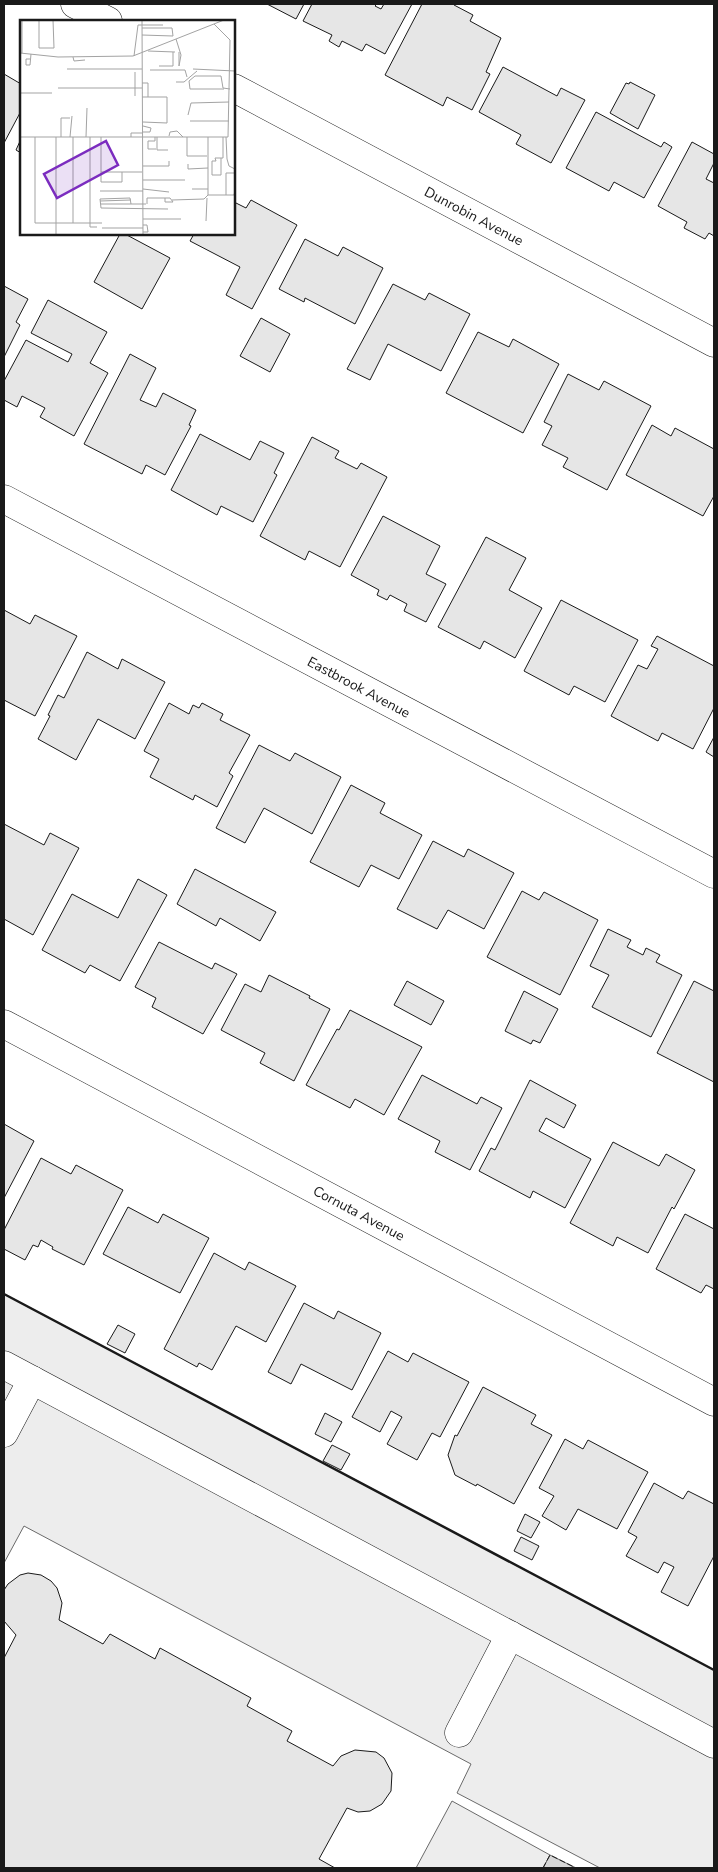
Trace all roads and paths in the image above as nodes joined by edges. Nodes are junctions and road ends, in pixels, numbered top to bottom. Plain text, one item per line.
1 (75, 4) edge
2 (106, 20) edge
3 (235, 89) edge
4 (714, 343) edge
5 (4, 499) edge
6 (714, 874) edge
7 (4, 1024) edge
8 (4, 1365) edge
9 (32, 1380) junction
10 (714, 1402) edge
11 (4, 1433) edge
12 (510, 1635) junction
13 (458, 1733) dead end
14 (714, 1744) edge

1 - 2 street
3 - 4 street, Dunrobin Avenue
5 - 6 street, Eastbrook Avenue
7 - 10 street, Cornuta Avenue
8 - 9 street
9 - 11 street
9 - 12 street
12 - 13 street
12 - 14 street

